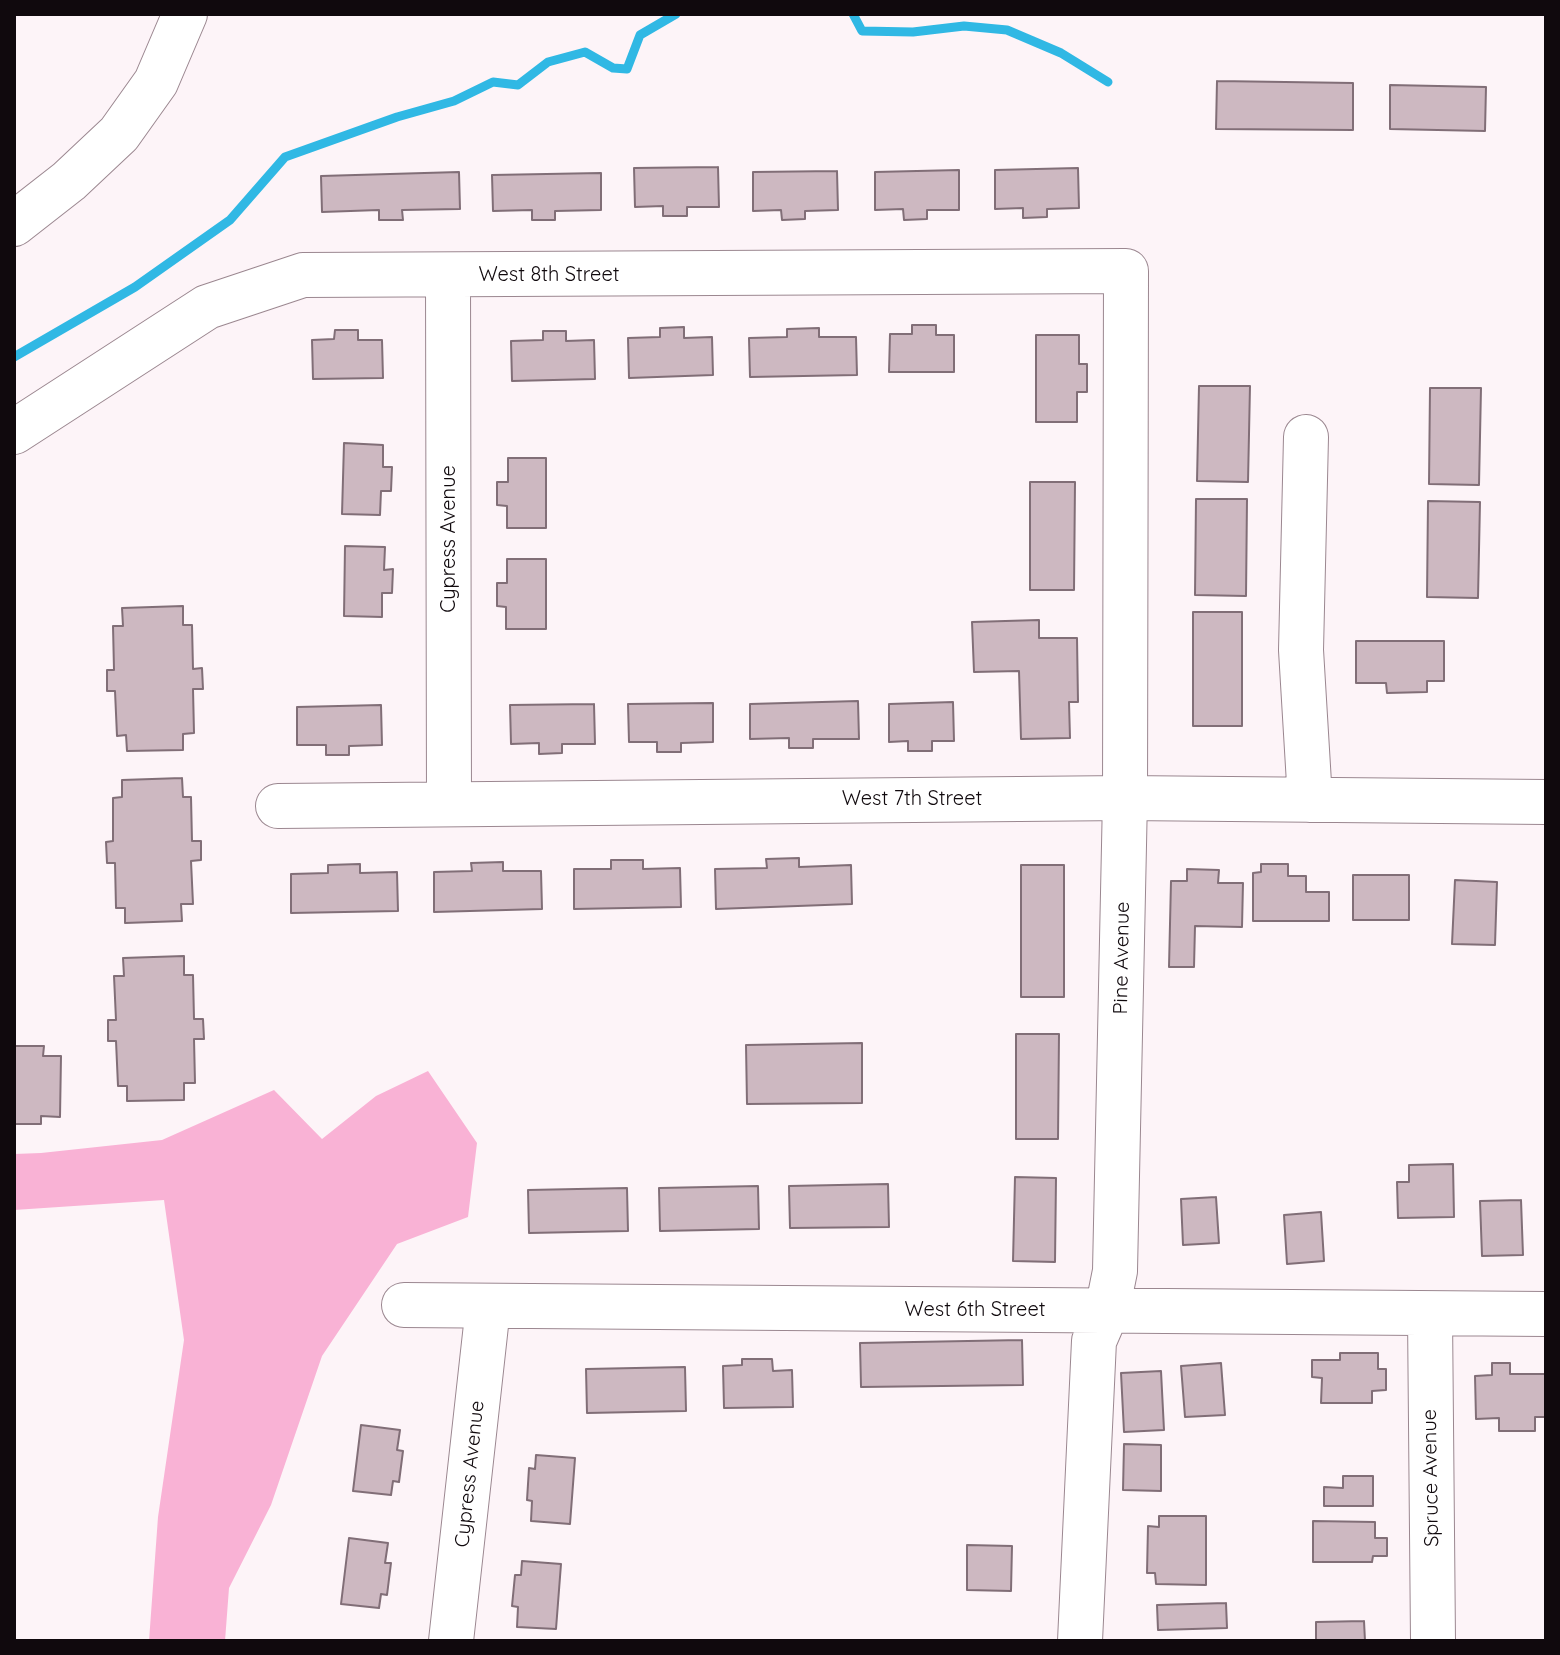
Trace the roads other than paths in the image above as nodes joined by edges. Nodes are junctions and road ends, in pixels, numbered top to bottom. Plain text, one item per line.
1 (185, 14) edge
2 (14, 224) edge
3 (1126, 271) joint
4 (448, 276) junction
5 (14, 432) edge
6 (1306, 437) dead end
7 (1125, 798) junction
8 (1310, 800) junction
9 (1546, 802) edge
10 (449, 803) junction
11 (278, 806) dead end
12 (404, 1305) dead end
13 (488, 1307) junction
14 (1107, 1311) junction
15 (1546, 1314) edge
16 (1430, 1315) junction
17 (451, 1641) edge
18 (1080, 1641) edge
19 (1433, 1641) edge

1 - 2 street
3 - 4 street, West 8th Street
3 - 7 street, Pine Avenue
4 - 5 street, West 8th Street
4 - 10 street, Cypress Avenue
6 - 8 street
7 - 8 street, West 7th Street
7 - 10 street, West 7th Street
7 - 14 street, Pine Avenue
8 - 9 street, West 7th Street
10 - 11 street, West 7th Street
12 - 13 street, West 6th Street
13 - 14 street, West 6th Street
13 - 17 street, Cypress Avenue
14 - 16 street, West 6th Street
14 - 18 street, Pine Avenue
15 - 16 street, West 6th Street
16 - 19 street, Spruce Avenue

